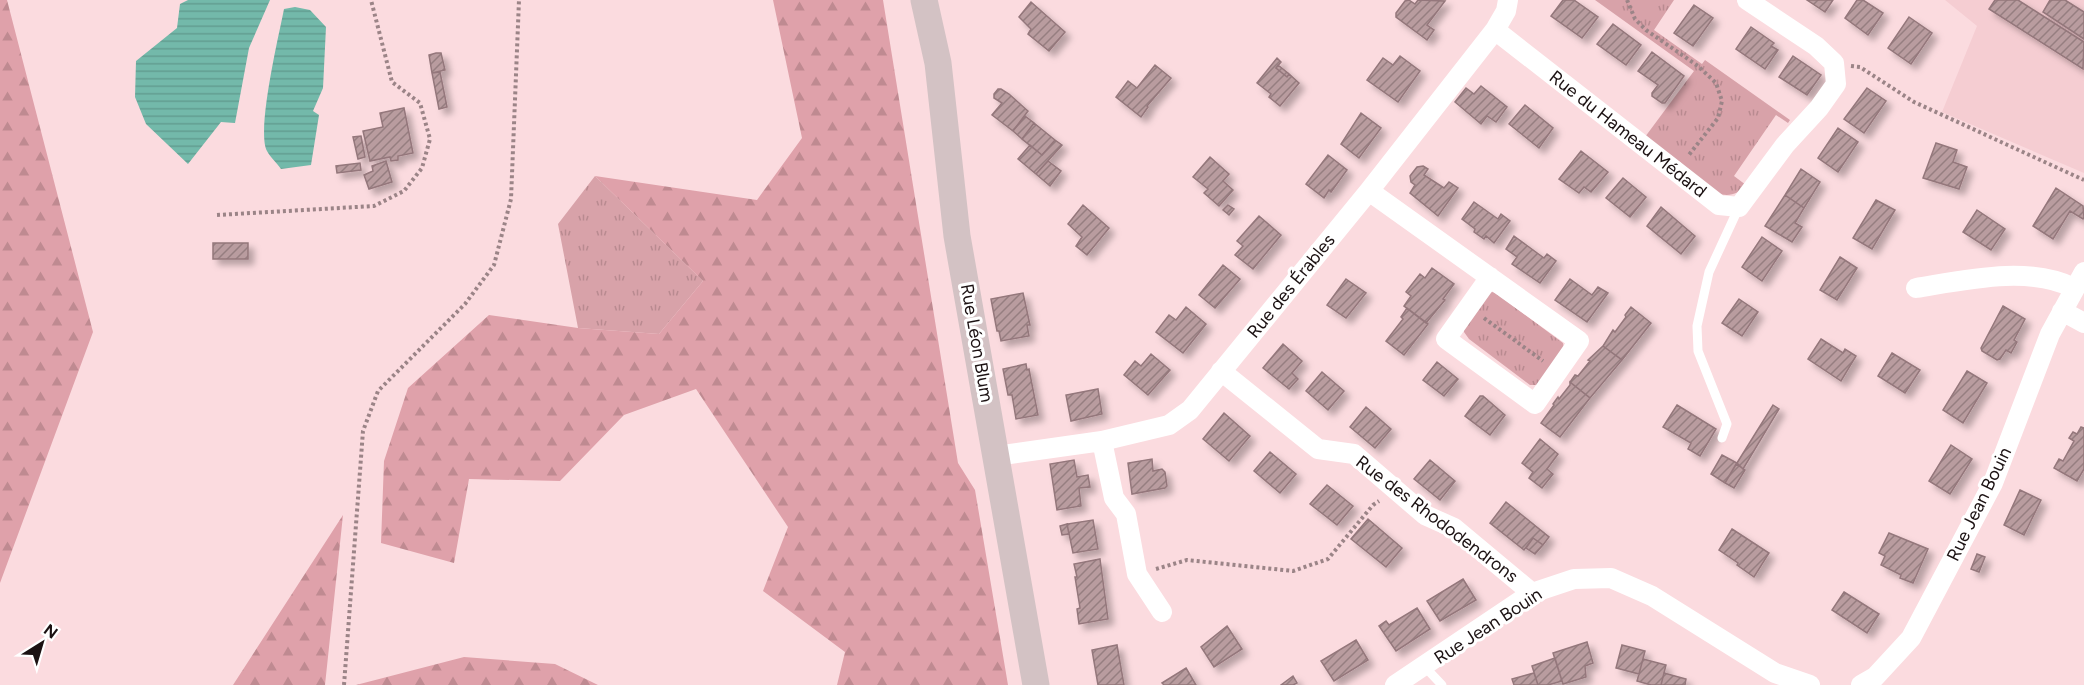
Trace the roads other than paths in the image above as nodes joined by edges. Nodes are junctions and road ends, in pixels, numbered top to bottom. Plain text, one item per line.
1 (924, 0) edge
2 (1508, 0) edge
3 (1748, 0) edge
4 (1495, 30) junction
5 (1370, 191) junction
6 (1739, 207) junction
7 (1490, 277) junction
8 (2079, 280) edge
9 (1916, 288) dead end
10 (2062, 311) junction
11 (2084, 323) edge
12 (1221, 371) junction
13 (1722, 438) dead end
14 (1102, 441) junction
15 (996, 456) junction
16 (1532, 593) junction
17 (1162, 612) dead end
18 (1425, 667) junction
19 (1774, 679) edge
20 (1036, 685) edge
21 (1395, 685) edge
22 (1442, 685) edge
23 (1810, 685) edge
24 (1862, 685) edge

1 - 15 street, Rue Léon Blum
2 - 4 street, Rue des Érables
3 - 6 street
4 - 5 street, Rue des Érables
4 - 6 street, Rue du Hameau Médard
5 - 7 street
5 - 12 street, Rue des Érables
6 - 13 lane
7 - 7 street
8 - 9 street
8 - 10 street, Rue Jean Bouin
10 - 11 street
10 - 24 street, Rue Jean Bouin
12 - 14 street, Rue des Érables
12 - 16 street, Rue des Rhododendrons
14 - 15 street, Rue des Érables
14 - 17 street
15 - 20 street, Rue Léon Blum
16 - 18 street, Rue Jean Bouin
16 - 19 street, Rue Jean Bouin
18 - 21 street, Rue Jean Bouin
18 - 22 lane
19 - 23 street, Rue Jean Bouin

